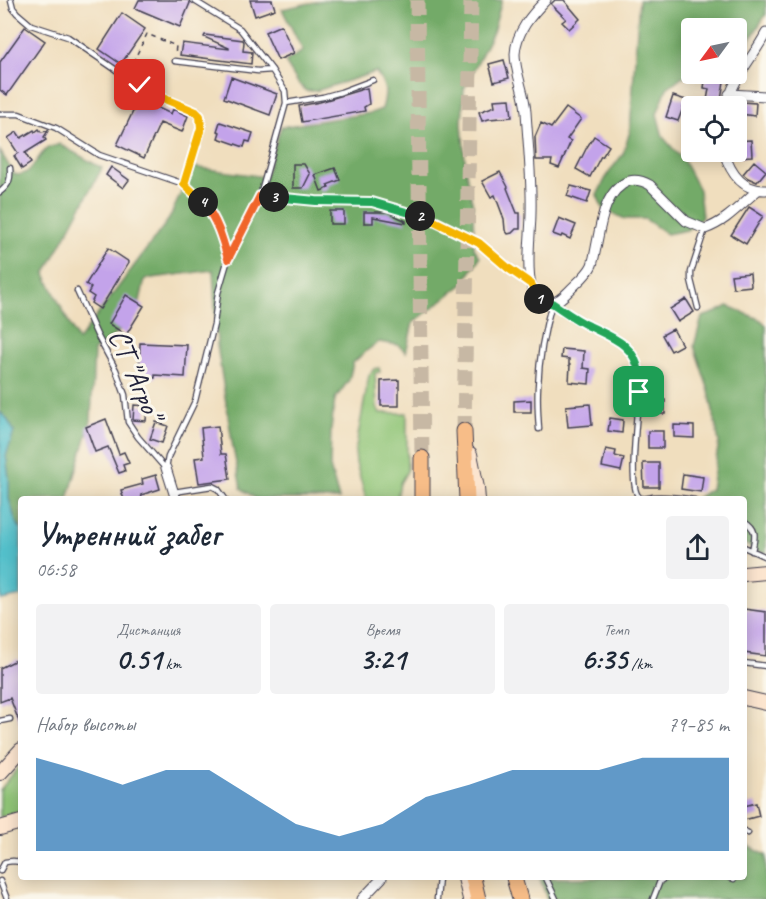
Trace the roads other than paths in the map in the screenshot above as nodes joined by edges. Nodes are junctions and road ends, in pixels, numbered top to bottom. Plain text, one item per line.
1 (11, 0) edge
2 (193, 0) edge
3 (546, 0) edge
4 (766, 33) edge
5 (763, 43) edge
6 (175, 61) dead end
7 (272, 70) junction
8 (373, 80) dead end
9 (729, 94) joint
10 (766, 96) edge
11 (286, 103) junction
12 (0, 114) edge
13 (728, 162) edge
14 (10, 168) dead end
15 (184, 184) junction
16 (762, 190) edge
17 (0, 192) edge
18 (260, 196) junction
19 (705, 229) junction
20 (228, 259) junction
21 (531, 284) junction
22 (77, 291) dead end
23 (552, 303) junction
24 (698, 308) dead end
25 (539, 429) dead end
26 (464, 431) joint
27 (422, 458) joint
28 (166, 468) junction
29 (175, 496) edge
30 (223, 496) edge
31 (417, 496) edge
32 (422, 496) edge
33 (467, 496) edge
34 (478, 496) edge
35 (641, 496) edge
36 (747, 524) edge
37 (747, 548) edge
38 (752, 550) junction
39 (766, 556) edge
40 (747, 569) edge
41 (764, 572) edge
42 (747, 574) edge
43 (747, 663) edge
44 (766, 666) edge
45 (747, 701) edge
46 (766, 704) edge
47 (10, 719) dead end
48 (0, 721) edge
49 (18, 753) edge
50 (0, 773) edge
51 (18, 823) edge
52 (0, 828) edge
53 (18, 862) edge
54 (0, 871) edge
55 (0, 880) edge
56 (380, 880) edge
57 (440, 880) edge
58 (465, 880) edge
59 (473, 880) edge
60 (515, 880) edge
61 (519, 880) edge
62 (547, 880) edge
63 (662, 880) edge
64 (7, 899) edge
65 (362, 899) edge
66 (437, 899) edge
67 (470, 899) edge
68 (478, 899) edge
69 (522, 899) edge
70 (556, 899) edge
71 (653, 899) edge

1 - 15 lane
2 - 7 lane
3 - 21 street
4 - 5 street
5 - 9 street
6 - 7 lane
7 - 11 lane
8 - 11 lane
9 - 10 street
11 - 18 lane
12 - 15 lane
13 - 16 street
14 - 17 lane
15 - 20 lane
16 - 19 street
18 - 20 lane
18 - 21 lane
19 - 23 street
19 - 24 lane
20 - 28 lane
21 - 23 street
22 - 28 lane, СТ "Агро"
23 - 25 lane
23 - 35 lane
26 - 33 main road
26 - 34 main road
27 - 31 main road
27 - 32 main road
28 - 29 street
29 - 30 lane
36 - 38 lane
37 - 38 lane
38 - 39 lane
40 - 41 main road
41 - 42 main road
43 - 44 lane
45 - 46 main road
47 - 48 lane
49 - 50 main road
51 - 52 main road
53 - 54 lane
55 - 64 lane
56 - 65 street
57 - 66 lane
58 - 67 main road
59 - 68 main road
60 - 69 main road
61 - 69 main road
62 - 70 lane
63 - 71 lane

